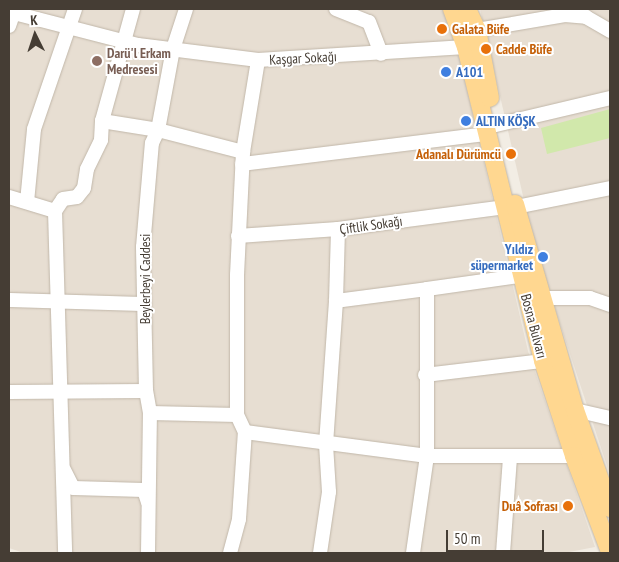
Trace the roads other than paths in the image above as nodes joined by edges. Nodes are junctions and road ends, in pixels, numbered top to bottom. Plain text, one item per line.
1 (75, 9) edge
2 (133, 9) edge
3 (186, 9) edge
4 (336, 9) edge
5 (464, 14) edge
6 (12, 16) edge
7 (69, 30) junction
8 (610, 31) edge
9 (123, 41) junction
10 (466, 46) junction
11 (173, 49) junction
12 (381, 54) junction
13 (258, 60) junction
14 (610, 98) edge
15 (102, 121) junction
16 (158, 130) junction
17 (492, 130) junction
18 (242, 158) junction
19 (610, 188) edge
20 (9, 196) edge
21 (27, 202) junction
22 (510, 207) junction
23 (55, 211) junction
24 (338, 229) junction
25 (238, 236) junction
26 (520, 276) junction
27 (427, 289) junction
28 (541, 298) junction
29 (9, 300) edge
30 (336, 301) junction
31 (56, 302) junction
32 (143, 304) junction
33 (610, 304) edge
34 (543, 361) junction
35 (425, 375) junction
36 (146, 391) junction
37 (9, 392) edge
38 (61, 392) junction
39 (575, 410) junction
40 (150, 413) junction
41 (237, 415) junction
42 (610, 418) edge
43 (245, 432) junction
44 (326, 444) junction
45 (427, 456) junction
46 (574, 456) junction
47 (510, 458) junction
48 (61, 464) junction
49 (148, 502) junction
50 (610, 508) edge
51 (610, 552) edge
52 (65, 553) edge
53 (148, 553) edge
54 (230, 553) edge
55 (320, 553) edge
56 (413, 553) edge
57 (503, 553) edge

1 - 7 street
2 - 9 street
3 - 11 street, Beylerbeyi Caddesi
4 - 12 street
5 - 8 street
5 - 10 main road, Bosna Bulvarı
5 - 10 street
5 - 17 main road, Bosna Bulvarı
6 - 7 street, Kaşgar Sokağı
7 - 9 street, Kaşgar Sokağı
7 - 21 street
9 - 11 street, Kaşgar Sokağı
9 - 15 street
10 - 12 street, Kaşgar Sokağı
10 - 17 main road, Bosna Bulvarı
11 - 13 street, Kaşgar Sokağı
11 - 16 street, Beylerbeyi Caddesi
12 - 13 street, Kaşgar Sokağı
13 - 18 street
14 - 17 street
15 - 16 street
15 - 23 street
16 - 18 street
16 - 32 street, Beylerbeyi Caddesi
17 - 18 street
17 - 22 main road, Bosna Bulvarı
18 - 25 street
19 - 22 street, Çiftlik Sokağı
20 - 21 street
21 - 23 street
22 - 24 street, Çiftlik Sokağı
22 - 26 main road, Bosna Bulvarı
22 - 28 main road, Bosna Bulvarı
23 - 31 street
24 - 25 street, Çiftlik Sokağı
24 - 30 street
25 - 41 street
26 - 27 street
26 - 34 main road, Bosna Bulvarı
27 - 30 street
27 - 35 street
28 - 33 street
28 - 39 main road, Bosna Bulvarı
29 - 31 street
30 - 44 street
31 - 32 street
31 - 38 street
32 - 36 street, Beylerbeyi Caddesi
34 - 35 street
34 - 46 main road, Bosna Bulvarı
35 - 45 street
36 - 38 street
36 - 40 street, Beylerbeyi Caddesi
37 - 38 street
38 - 48 street
39 - 42 street
39 - 50 main road, Bosna Bulvarı
40 - 41 street
40 - 49 street, Beylerbeyi Caddesi
41 - 43 street
43 - 44 street
43 - 54 street
44 - 45 street
44 - 55 street
45 - 47 street
45 - 56 street
46 - 47 street
46 - 51 main road, Bosna Bulvarı
47 - 57 street
48 - 49 street
48 - 52 street
49 - 53 street, Beylerbeyi Caddesi

